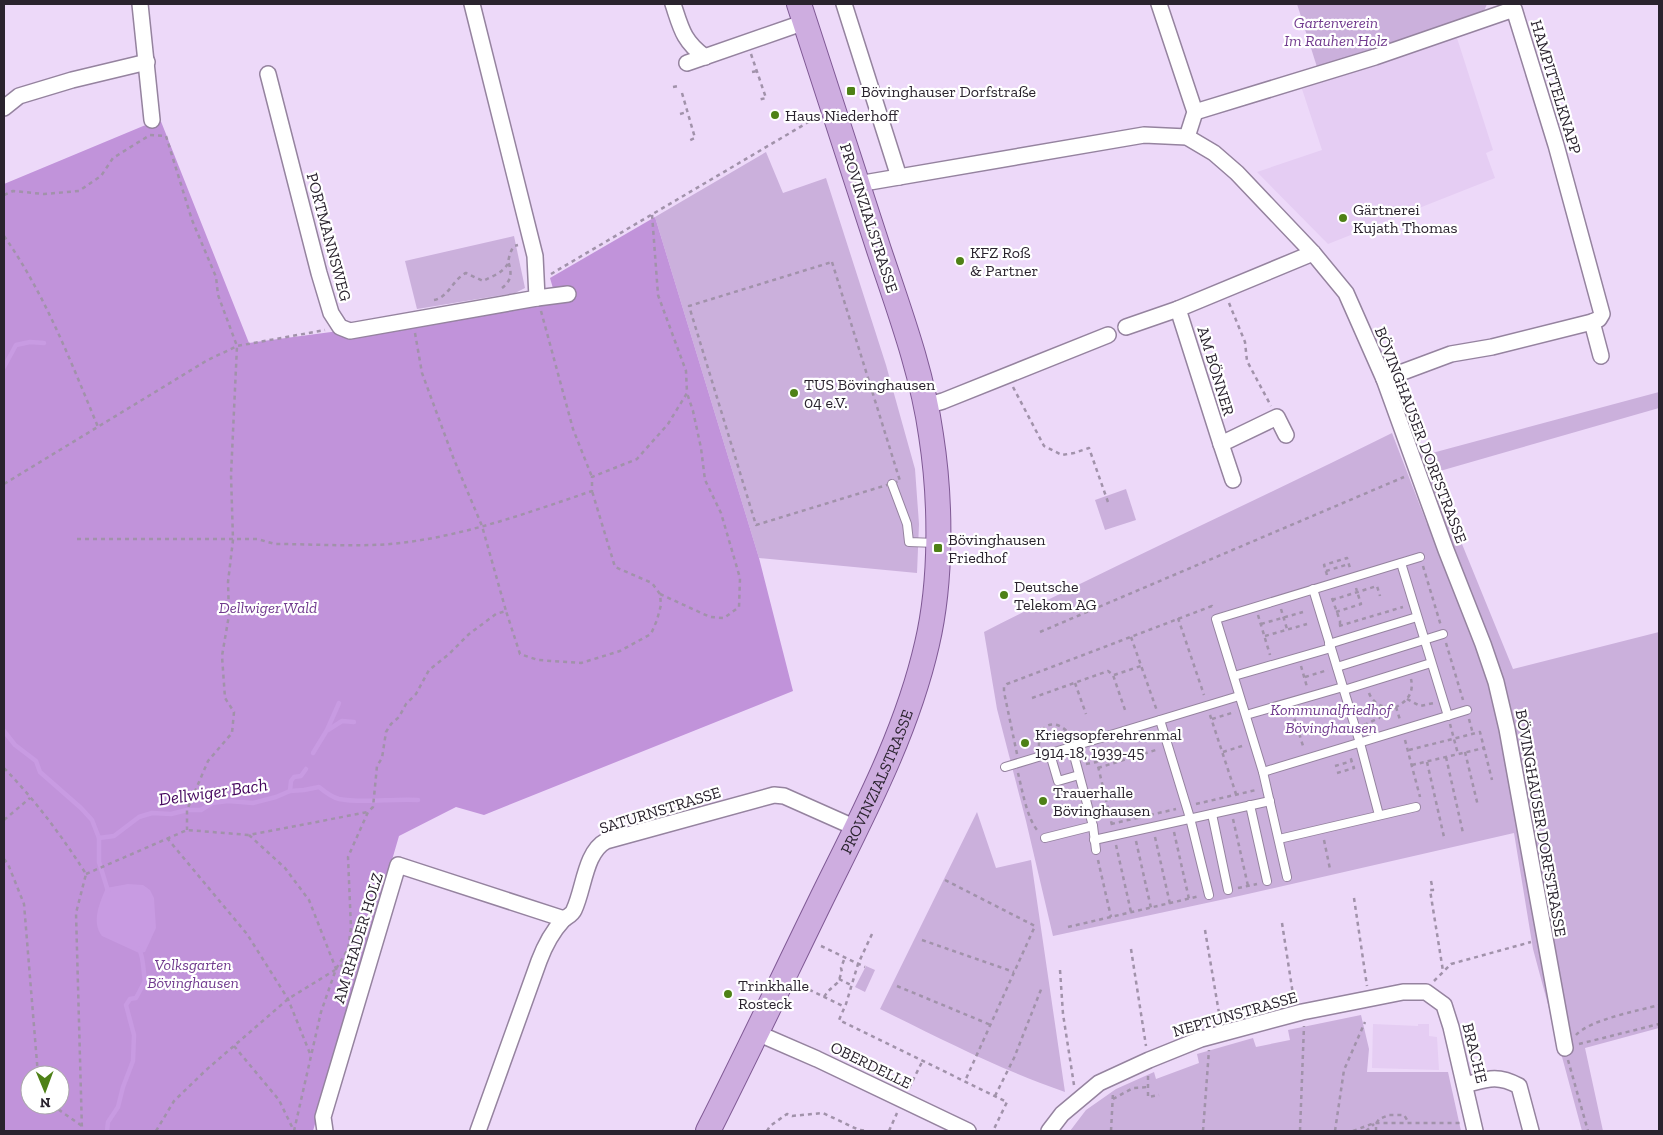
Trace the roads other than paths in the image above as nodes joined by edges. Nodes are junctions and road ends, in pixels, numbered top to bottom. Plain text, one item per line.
1 (140, 4) edge
2 (472, 4) edge
3 (673, 4) edge
4 (844, 4) edge
5 (1158, 4) edge
6 (1514, 5) edge
7 (802, 13) edge
8 (705, 56) junction
9 (147, 62) junction
10 (687, 63) dead end
11 (268, 74) dead end
12 (4, 108) edge
13 (1195, 112) junction
14 (152, 120) dead end
15 (1187, 138) junction
16 (899, 177) junction
17 (858, 184) junction
18 (1313, 253) junction
19 (568, 294) dead end
20 (537, 298) junction
21 (1178, 309) junction
22 (1592, 322) junction
23 (1126, 327) dead end
24 (1108, 334) dead end
25 (1600, 356) dead end
26 (1384, 379) junction
27 (926, 406) junction
28 (1286, 435) dead end
29 (1221, 444) junction
30 (1233, 480) dead end
31 (892, 484) road end
32 (938, 543) junction
33 (1420, 557) dead end
34 (1401, 563) junction
35 (1314, 589) junction
36 (1417, 616) junction
37 (1443, 634) dead end
38 (1424, 640) junction
39 (1330, 646) junction
40 (1431, 663) junction
41 (1337, 667) junction
42 (1234, 676) junction
43 (1343, 688) junction
44 (1240, 696) junction
45 (1467, 710) road end
46 (1245, 712) junction
47 (1448, 716) junction
48 (1160, 720) junction
49 (1360, 743) junction
50 (1074, 747) junction
51 (1050, 754) junction
52 (1005, 767) dead end
53 (1078, 771) junction
54 (1264, 772) junction
55 (1270, 801) junction
56 (1250, 805) junction
57 (1416, 807) dead end
58 (1212, 814) junction
59 (1379, 815) junction
60 (1190, 818) junction
61 (1093, 826) junction
62 (856, 828) junction
63 (1044, 838) dead end
64 (1279, 839) junction
65 (1094, 840) junction
66 (1096, 850) road end
67 (1287, 877) dead end
68 (1267, 881) road end
69 (1228, 890) road end
70 (1208, 895) road end
71 (564, 919) junction
72 (1426, 992) joint
73 (758, 1032) junction
74 (1566, 1048) road end
75 (1465, 1085) junction
76 (1474, 1127) edge
77 (324, 1131) edge
78 (478, 1131) edge
79 (708, 1131) edge
80 (968, 1131) edge
81 (1049, 1131) edge
82 (1530, 1131) edge

1 - 9 street
2 - 20 street
3 - 8 street
4 - 16 street
5 - 13 street
6 - 13 street, HAMPITTELKNAPP
6 - 22 street, HAMPITTELKNAPP
7 - 8 street
7 - 17 main road, PROVINZIALSTRASSE
8 - 10 street
9 - 12 street
9 - 14 street
11 - 20 street, PORTMANNSWEG
13 - 15 street
15 - 16 street, BÖVINGHAUSER DORFSTRASSE
15 - 18 street, BÖVINGHAUSER DORFSTRASSE
16 - 17 street, BÖVINGHAUSER DORFSTRASSE
17 - 27 main road, PROVINZIALSTRASSE
18 - 21 street
18 - 26 street, BÖVINGHAUSER DORFSTRASSE
19 - 20 street, PORTMANNSWEG
21 - 23 street
21 - 29 street, AM BÖNNER
22 - 25 street
22 - 26 street
24 - 27 street
26 - 74 street, BÖVINGHAUSER DORFSTRASSE
27 - 32 main road, PROVINZIALSTRASSE
28 - 29 street, AM BÖNNER
29 - 30 street, AM BÖNNER
31 - 32 lane
32 - 62 main road, PROVINZIALSTRASSE
33 - 34 lane
34 - 35 lane
34 - 36 lane
35 - 39 lane
35 - 42 lane
36 - 38 lane
36 - 39 lane
37 - 38 lane
38 - 40 lane
38 - 41 lane
39 - 41 lane
39 - 42 lane
40 - 43 lane
40 - 47 lane
41 - 43 lane
42 - 44 lane
43 - 46 lane
43 - 49 lane
44 - 46 lane
44 - 48 lane
45 - 47 lane
46 - 54 lane
47 - 49 lane
48 - 50 lane
48 - 60 lane
49 - 54 lane
49 - 59 lane
50 - 51 lane
50 - 53 lane
51 - 52 lane
51 - 53 lane
53 - 61 lane
54 - 55 lane
55 - 56 lane
55 - 64 lane
56 - 58 lane
56 - 68 lane
57 - 59 lane
58 - 60 lane
58 - 69 lane
59 - 64 lane
60 - 65 lane
60 - 70 lane
61 - 63 lane
61 - 65 lane
62 - 71 street, SATURNSTRASSE
62 - 73 main road, PROVINZIALSTRASSE
64 - 67 lane
65 - 66 lane
71 - 77 street, AM RHADER HOLZ
71 - 78 street, SATURNSTRASSE
72 - 75 street, BRACHE
72 - 81 street, NEPTUNSTRASSE
73 - 79 main road, PROVINZIALSTRASSE
73 - 80 street, OBERDELLE
75 - 76 street, BRACHE
75 - 82 street

